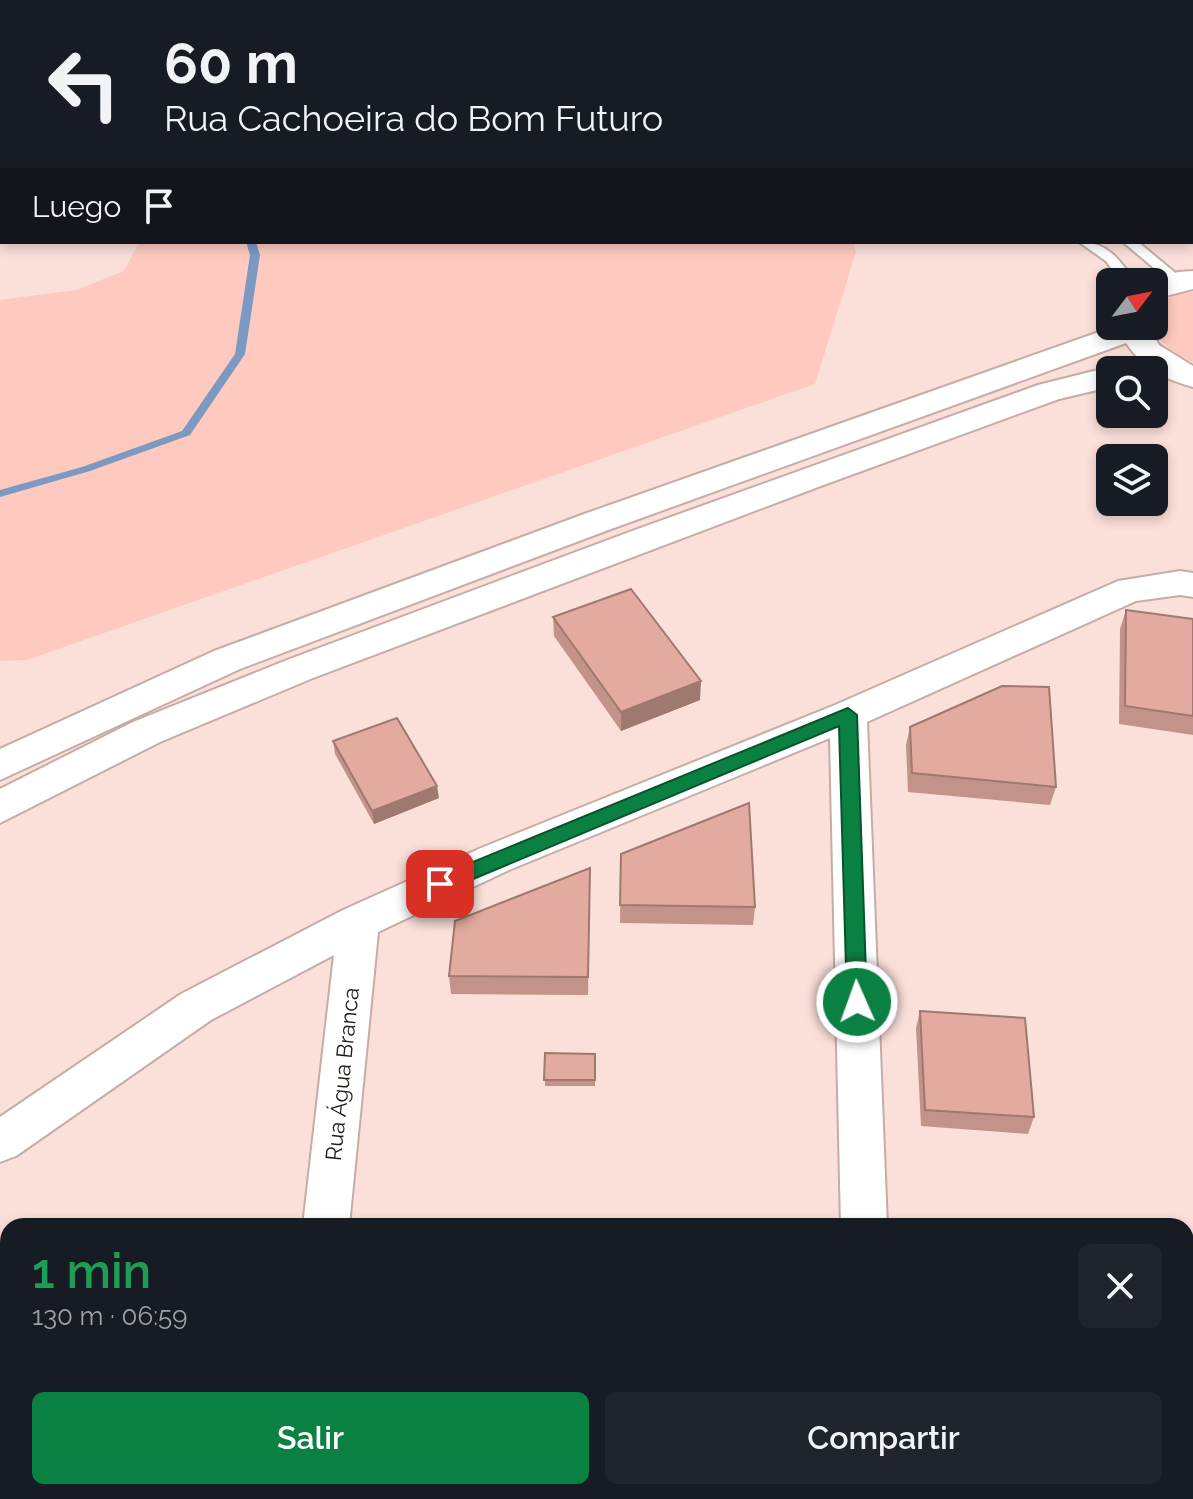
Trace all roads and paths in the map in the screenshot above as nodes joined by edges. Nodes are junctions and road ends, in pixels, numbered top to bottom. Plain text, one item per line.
1 (1089, 244) edge
2 (1132, 244) edge
3 (1118, 268) edge
4 (1175, 283) edge
5 (1101, 340) edge
6 (1140, 340) edge
7 (1168, 374) edge
8 (1190, 376) edge
9 (1096, 380) edge
10 (1193, 585) edge
11 (848, 715) junction
12 (0, 765) edge
13 (0, 808) edge
14 (358, 922) junction
15 (0, 1142) edge
16 (327, 1218) edge
17 (864, 1218) edge

1 - 3 lane
2 - 4 lane
5 - 12 street
6 - 8 street
7 - 8 street
9 - 13 street
10 - 11 street
11 - 14 street
11 - 17 street
14 - 15 street
14 - 16 street, Rua Água Branca

